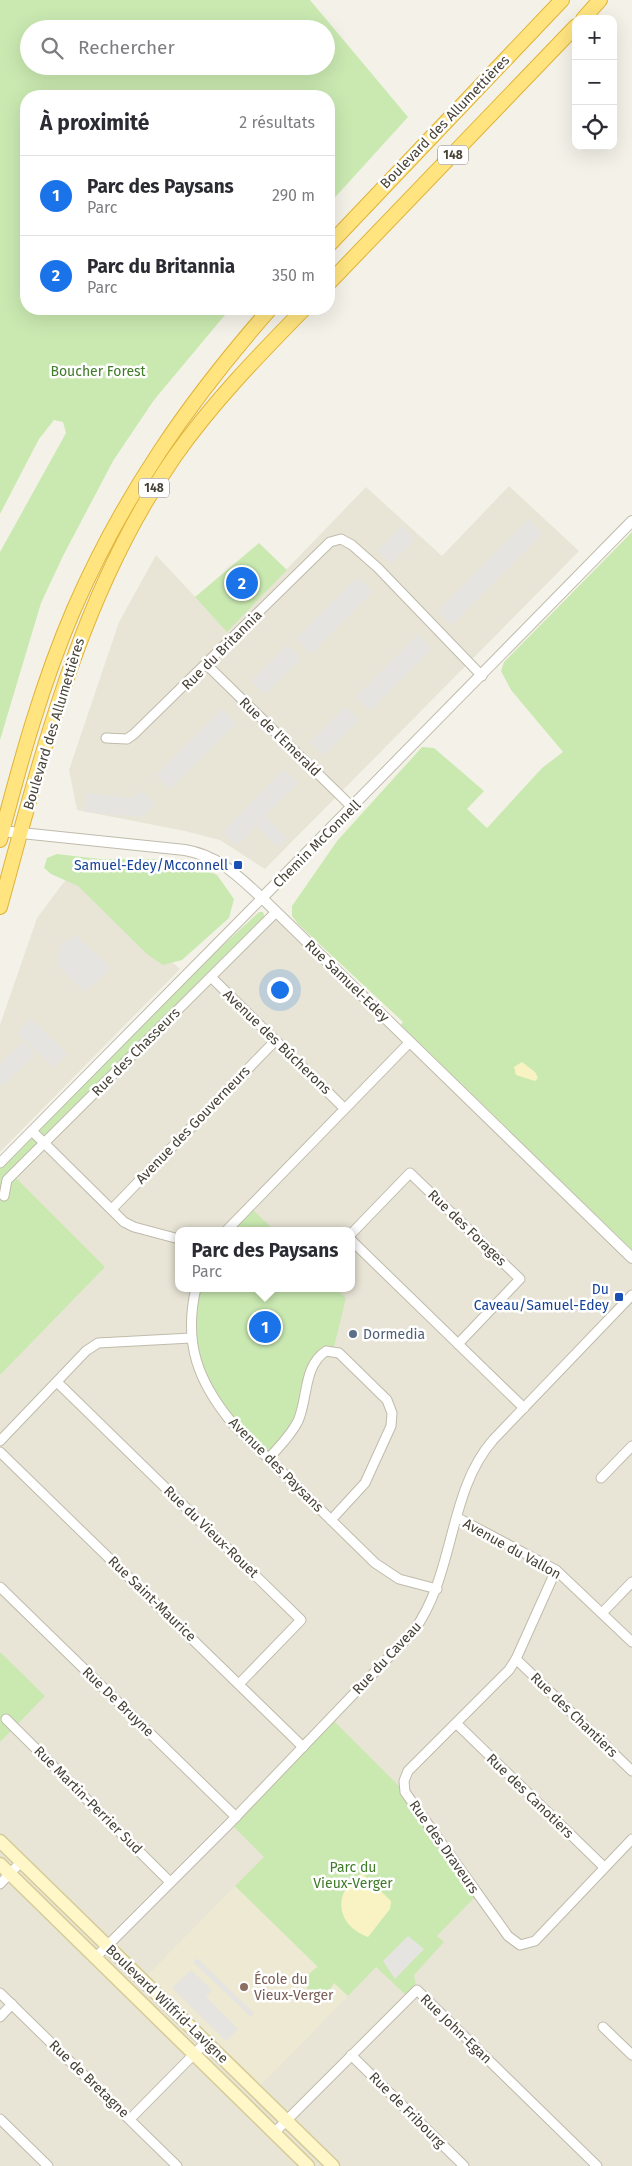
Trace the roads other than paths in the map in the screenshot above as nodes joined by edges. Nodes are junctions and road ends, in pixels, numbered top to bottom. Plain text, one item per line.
1 (562, 0) edge
2 (600, 0) edge
3 (586, 15) edge
4 (572, 30) edge
5 (335, 239) edge
6 (335, 277) edge
7 (265, 315) edge
8 (298, 315) edge
9 (632, 521) edge
10 (207, 665) junction
11 (482, 676) junction
12 (106, 738) dead end
13 (353, 808) junction
14 (20, 833) junction
15 (1, 834) edge
16 (262, 898) junction
17 (0, 907) edge
18 (276, 912) junction
19 (211, 977) junction
20 (275, 1041) junction
21 (410, 1042) junction
22 (344, 1108) junction
23 (32, 1131) junction
24 (44, 1144) junction
25 (0, 1163) edge
26 (4, 1196) dead end
27 (112, 1209) junction
28 (230, 1227) edge
29 (355, 1230) edge
30 (175, 1238) edge
31 (355, 1244) edge
32 (632, 1258) edge
33 (195, 1292) edge
34 (632, 1295) edge
35 (192, 1338) junction
36 (458, 1344) junction
37 (57, 1382) junction
38 (524, 1408) junction
39 (0, 1441) edge
40 (632, 1446) edge
41 (0, 1452) edge
42 (269, 1458) junction
43 (601, 1478) dead end
44 (458, 1518) junction
45 (331, 1520) junction
46 (556, 1570) junction
47 (632, 1582) edge
48 (0, 1587) edge
49 (437, 1589) junction
50 (603, 1612) junction
51 (632, 1642) edge
52 (516, 1659) junction
53 (239, 1684) junction
54 (6, 1719) dead end
55 (457, 1724) junction
56 (303, 1747) junction
57 (632, 1771) edge
58 (236, 1817) junction
59 (632, 1839) edge
60 (0, 1842) edge
61 (21, 1862) junction
62 (0, 1864) edge
63 (604, 1868) junction
64 (10, 1874) junction
65 (170, 1882) junction
66 (0, 1884) edge
67 (107, 1946) junction
68 (96, 1957) junction
69 (0, 1993) edge
70 (12, 2004) junction
71 (0, 2017) edge
72 (603, 2028) dead end
73 (206, 2042) junction
74 (194, 2054) junction
75 (351, 2055) junction
76 (632, 2056) edge
77 (0, 2119) edge
78 (130, 2119) junction
79 (287, 2120) junction
80 (274, 2133) junction
81 (48, 2166) edge
82 (178, 2166) edge
83 (308, 2166) edge
84 (333, 2166) edge
85 (464, 2166) edge
86 (597, 2166) edge

1 - 5 highway, Boulevard des Allumettières / 148
2 - 3 highway
4 - 6 highway, Boulevard des Allumettières / 148
7 - 15 highway, Boulevard des Allumettières / 148
8 - 14 highway, Boulevard des Allumettières / 148
9 - 11 street, Chemin McConnell
10 - 11 street, Rue du Britannia
10 - 12 street, Rue du Britannia
10 - 13 street, Rue de l'Emerald
11 - 13 street, Chemin McConnell
13 - 16 street, Chemin McConnell
14 - 15 street, Rue Samuel-Edey
14 - 16 street, Rue Samuel-Edey
14 - 17 highway, Boulevard des Allumettières / 148
16 - 18 street, Rue Samuel-Edey
16 - 23 street, Chemin McConnell
18 - 19 street, Rue des Chasseurs
18 - 21 street, Rue Samuel-Edey
19 - 20 street, Avenue des Bûcherons
19 - 24 street, Rue des Chasseurs
20 - 22 street, Avenue des Bûcherons
20 - 27 street, Avenue des Gouverneurs
21 - 22 street
21 - 32 street, Rue Samuel-Edey
22 - 28 street
23 - 24 street
23 - 25 street, Chemin McConnell
24 - 26 street, Rue des Chasseurs
24 - 27 street
27 - 30 street
29 - 36 street, Rue des Forages
31 - 36 street
33 - 35 street, Avenue des Paysans
34 - 38 street, Rue du Caveau
35 - 37 street
35 - 42 street, Avenue des Paysans
36 - 38 street
37 - 39 street
37 - 53 street, Rue du Vieux-Rouet
38 - 44 street, Rue du Caveau
40 - 43 street
41 - 53 street, Rue Saint-Maurice
42 - 45 street, Avenue des Paysans
42 - 45 street
44 - 46 street, Avenue du Vallon
44 - 49 street, Rue du Caveau
45 - 49 street, Avenue des Paysans
46 - 50 street, Avenue du Vallon
46 - 52 street, Rue des Draveurs
47 - 50 street
48 - 58 street, Rue De Bruyne
49 - 56 street, Rue du Caveau
50 - 51 street, Avenue du Vallon
52 - 55 street, Rue des Draveurs
52 - 57 street, Rue des Chantiers
53 - 56 street, Rue Saint-Maurice
54 - 65 street, Rue Martin-Perrier Sud
55 - 63 street, Rue des Canotiers
55 - 63 street, Rue des Draveurs
56 - 58 street, Rue du Caveau
58 - 65 street, Rue du Caveau
59 - 63 street, Rue des Draveurs
60 - 61 main road, Boulevard Wilfrid-Lavigne
61 - 64 street
61 - 67 main road, Boulevard Wilfrid-Lavigne
62 - 64 main road, Boulevard Wilfrid-Lavigne
64 - 66 street
64 - 68 main road, Boulevard Wilfrid-Lavigne
65 - 67 street, Rue du Caveau
67 - 68 street, Rue du Caveau
67 - 73 main road, Boulevard Wilfrid-Lavigne
68 - 74 main road, Boulevard Wilfrid-Lavigne
69 - 70 street, Rue de Bretagne
70 - 71 street
70 - 78 street, Rue de Bretagne
72 - 76 street
73 - 74 street
73 - 79 main road, Boulevard Wilfrid-Lavigne
74 - 78 street
74 - 80 main road, Boulevard Wilfrid-Lavigne
75 - 79 street, Rue John-Egan
75 - 85 street, Rue de Fribourg
75 - 86 street, Rue John-Egan
77 - 81 street
78 - 82 street, Rue de Bretagne
79 - 80 street, Rue John-Egan
79 - 84 main road, Boulevard Wilfrid-Lavigne
80 - 83 main road, Boulevard Wilfrid-Lavigne

